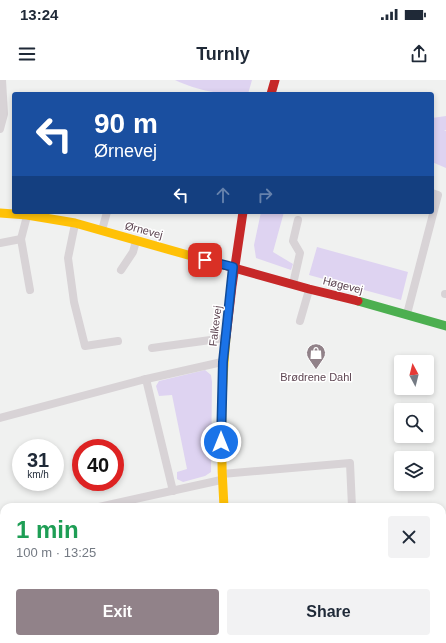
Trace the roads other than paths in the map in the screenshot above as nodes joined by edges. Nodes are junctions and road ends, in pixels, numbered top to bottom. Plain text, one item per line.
1 (2, 80) edge
2 (275, 80) edge
3 (272, 92) edge
4 (0, 129) edge
5 (434, 194) edge
6 (434, 210) edge
7 (0, 213) edge
8 (12, 214) edge
9 (14, 214) edge
10 (106, 214) edge
11 (243, 214) edge
12 (433, 214) edge
13 (27, 215) junction
14 (298, 220) dead end
15 (75, 223) junction
16 (102, 231) junction
17 (21, 239) junction
18 (136, 240) junction
19 (0, 243) edge
20 (233, 267) junction
21 (121, 270) dead end
22 (292, 284) junction
23 (309, 289) junction
24 (30, 290) dead end
25 (406, 314) junction
26 (300, 321) dead end
27 (446, 326) edge
28 (225, 338) junction
29 (118, 340) dead end
30 (152, 348) dead end
31 (223, 362) junction
32 (146, 379) junction
33 (0, 418) edge
34 (222, 477) junction
35 (174, 491) junction
36 (118, 503) edge
37 (224, 503) edge
38 (352, 503) edge

1 - 4 lane
2 - 3 street
5 - 6 lane
7 - 8 street, Ørnevej
9 - 13 street, Ørnevej
10 - 16 lane
11 - 20 street, Falkevej
12 - 25 lane
13 - 15 street, Ørnevej
13 - 17 lane
14 - 22 lane
15 - 16 street, Ørnevej
15 - 29 lane
16 - 18 street, Ørnevej
17 - 19 lane
17 - 24 lane
18 - 20 street, Ørnevej
18 - 21 lane
20 - 22 street, Høgevej
20 - 28 street, Falkevej
22 - 23 street, Høgevej
23 - 25 street, Høgevej
23 - 26 lane
25 - 27 street, Høgevej
28 - 30 lane
28 - 31 street, Falkevej
31 - 32 lane
31 - 34 street, Falkevej
32 - 33 lane
32 - 35 lane
34 - 35 lane
34 - 37 street, Falkevej
34 - 38 lane
35 - 36 lane

